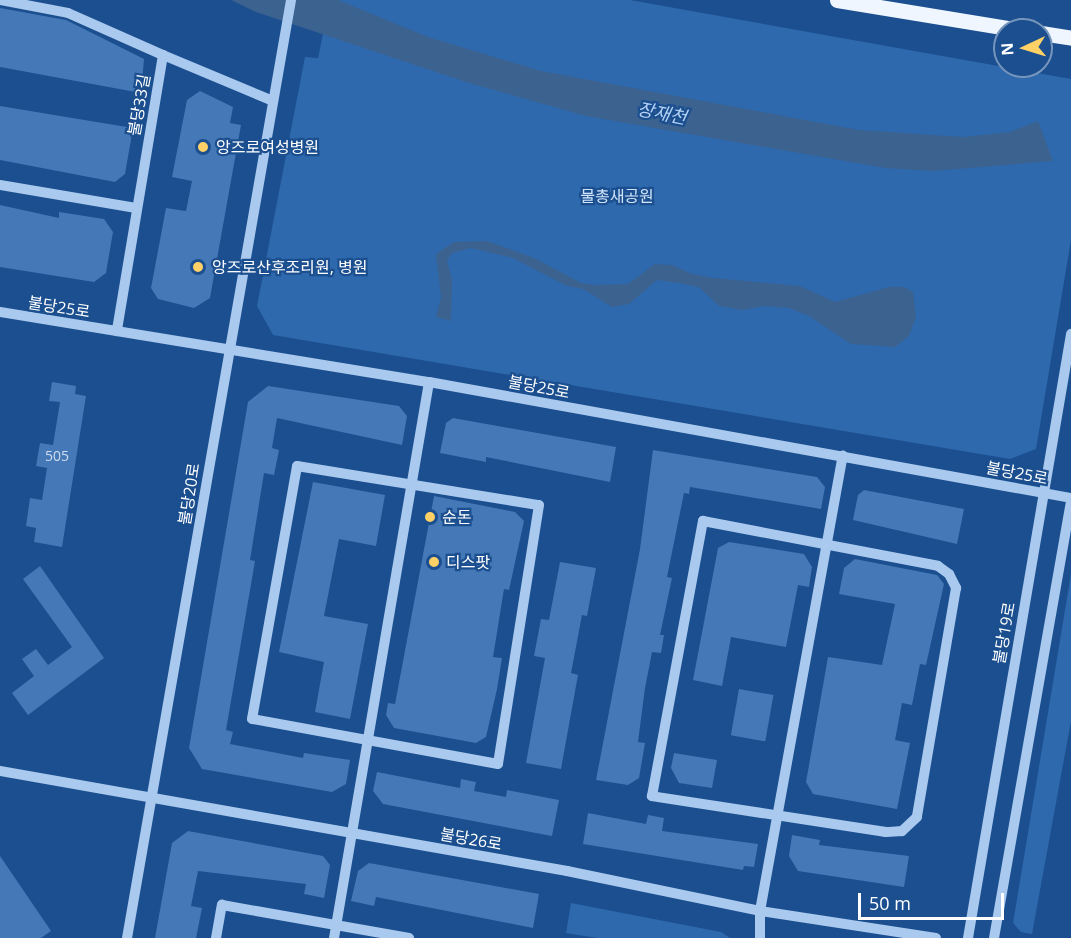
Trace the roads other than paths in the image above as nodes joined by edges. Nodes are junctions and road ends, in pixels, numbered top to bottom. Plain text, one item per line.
1 (0, 0) edge
2 (291, 0) edge
3 (837, 0) edge
4 (993, 25) edge
5 (1053, 35) edge
6 (1071, 38) edge
7 (163, 55) junction
8 (273, 101) junction
9 (0, 185) edge
10 (136, 208) junction
11 (0, 312) edge
12 (117, 331) junction
13 (1071, 334) edge
14 (228, 352) junction
15 (429, 382) junction
16 (843, 455) junction
17 (411, 484) junction
18 (1042, 493) junction
19 (1071, 500) edge
20 (828, 544) junction
21 (370, 743) junction
22 (0, 771) edge
23 (154, 798) junction
24 (778, 816) junction
25 (355, 835) junction
26 (760, 911) junction
27 (337, 925) junction
28 (126, 938) edge
29 (216, 938) edge
30 (334, 938) edge
31 (409, 938) edge
32 (760, 938) edge
33 (936, 938) edge
34 (968, 938) edge
35 (994, 938) edge

1 - 7 street, 불당33길
2 - 8 street, 불당20로
3 - 4 main road
5 - 6 main road
7 - 8 street
7 - 10 street, 불당33길
8 - 14 street, 불당20로
9 - 10 street
10 - 12 street, 불당33길
11 - 12 street, 불당25로
12 - 14 street, 불당25로
13 - 18 street, 불당19로
14 - 15 street, 불당25로
14 - 23 street, 불당20로
15 - 16 street, 불당25로
15 - 17 street
16 - 18 street, 불당25로
16 - 20 street
17 - 21 street
17 - 21 street
17 - 21 street
18 - 19 street, 불당25로
18 - 34 street, 불당19로
19 - 35 street
20 - 24 street
20 - 24 street
20 - 24 street
21 - 25 street
22 - 23 street, 불당26로
23 - 25 street, 불당26로
23 - 28 street, 불당20로
24 - 26 street
25 - 26 street, 불당26로
25 - 27 street
26 - 32 street
26 - 33 street, 불당26로
27 - 29 street
27 - 30 street
27 - 31 street

